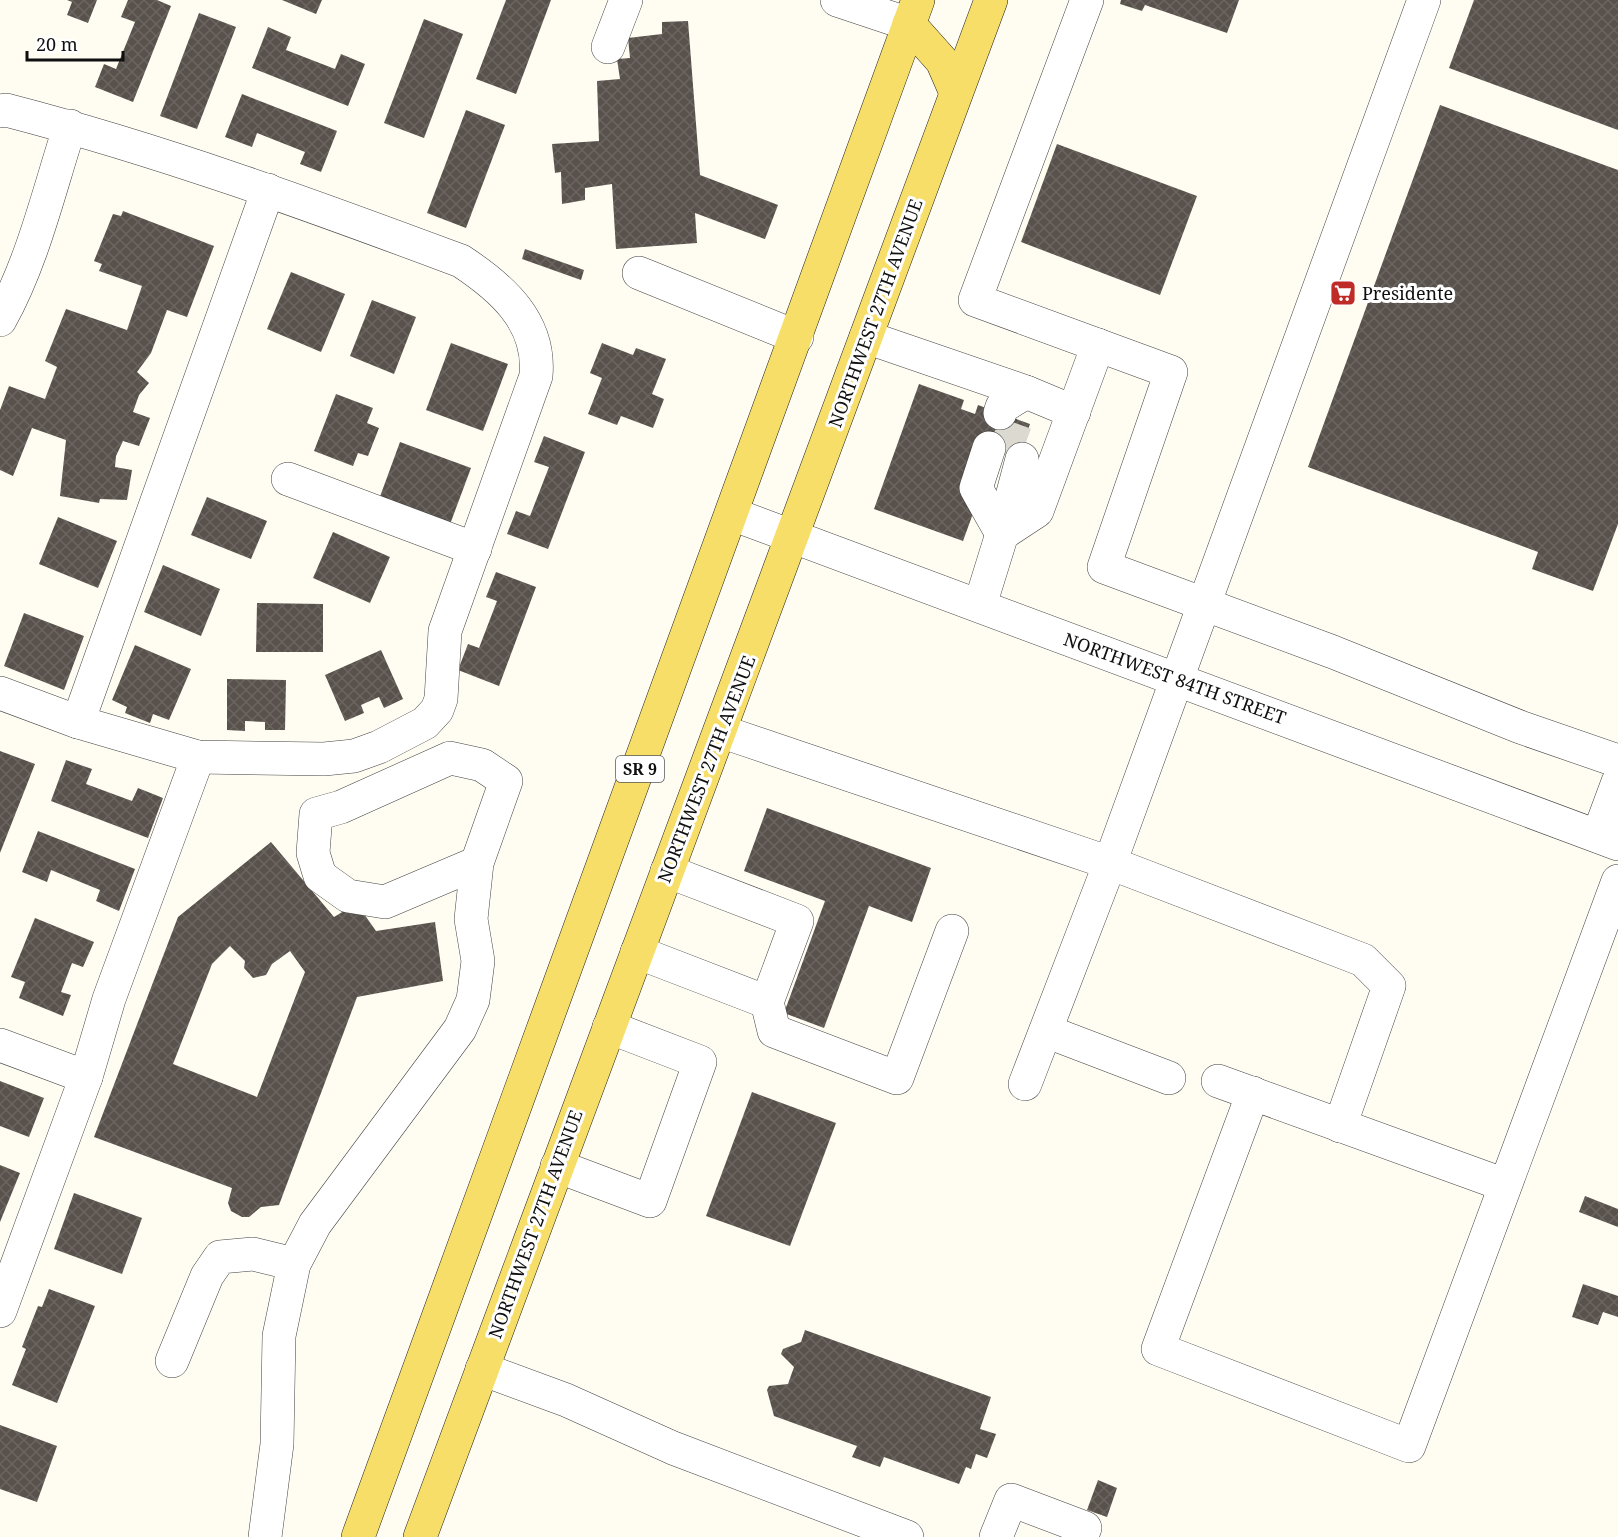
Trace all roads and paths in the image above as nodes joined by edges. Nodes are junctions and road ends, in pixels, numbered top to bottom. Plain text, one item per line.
1 (626, 0) edge
2 (837, 0) edge
3 (1086, 0) edge
4 (1424, 0) edge
5 (983, 6) edge
6 (914, 12) edge
7 (608, 47) dead end
8 (956, 93) junction
9 (0, 111) edge
10 (70, 126) junction
11 (268, 190) junction
12 (639, 273) dead end
13 (0, 320) edge
14 (796, 337) junction
15 (866, 337) junction
16 (1098, 345) junction
17 (1019, 412) junction
18 (1074, 412) junction
19 (1005, 454) tunnel mouth
20 (288, 479) dead end
21 (732, 514) junction
22 (1002, 534) junction
23 (794, 536) junction
24 (475, 549) junction
25 (1204, 605) junction
26 (980, 606) junction
27 (1178, 679) junction
28 (0, 693) edge
29 (78, 722) junction
30 (720, 731) junction
31 (198, 757) junction
32 (1618, 761) edge
33 (1618, 782) edge
34 (1608, 840) edge
35 (477, 863) junction
36 (1110, 863) junction
37 (667, 871) junction
38 (1618, 881) edge
39 (952, 931) dead end
40 (637, 952) junction
41 (767, 1002) junction
42 (609, 1028) junction
43 (1046, 1031) junction
44 (0, 1045) edge
45 (86, 1077) junction
46 (1169, 1078) dead end
47 (1218, 1081) dead end
48 (1025, 1084) dead end
49 (1253, 1093) junction
50 (1340, 1125) junction
51 (557, 1166) junction
52 (1505, 1185) junction
53 (294, 1264) junction
54 (0, 1311) edge
55 (172, 1361) dead end
56 (482, 1369) junction
57 (265, 1537) edge
58 (358, 1537) edge
59 (420, 1537) edge
60 (907, 1537) edge
61 (996, 1537) edge
62 (1081, 1537) edge

1 - 7 street
2 - 6 street
3 - 16 street
4 - 25 street
5 - 8 main road, NORTHWEST 27TH AVENUE
6 - 8 main road
6 - 14 main road, SR 9
8 - 15 main road, NORTHWEST 27TH AVENUE
9 - 10 street
10 - 11 street
10 - 13 street
11 - 24 street
11 - 29 street
12 - 14 street
14 - 21 main road, SR 9
15 - 17 street
15 - 23 main road, NORTHWEST 27TH AVENUE
16 - 18 street
16 - 25 street
17 - 18 street
17 - 22 street
18 - 22 street
19 - 22 street
20 - 24 street
21 - 23 street, NORTHWEST 84TH STREET
21 - 58 main road, SR 9
22 - 26 street
23 - 26 street, NORTHWEST 84TH STREET
23 - 30 main road, NORTHWEST 27TH AVENUE
24 - 31 street
25 - 27 street
25 - 32 street
26 - 27 street, NORTHWEST 84TH STREET
27 - 34 street, NORTHWEST 84TH STREET
27 - 36 street
28 - 29 street
29 - 31 street
30 - 36 street
30 - 37 main road, NORTHWEST 27TH AVENUE
31 - 45 street
33 - 34 street
35 - 35 street
35 - 53 street
36 - 43 street
36 - 50 street
37 - 40 main road, NORTHWEST 27TH AVENUE
37 - 41 street
38 - 52 street
39 - 41 street
40 - 41 street
40 - 42 main road, NORTHWEST 27TH AVENUE
42 - 51 main road, NORTHWEST 27TH AVENUE
42 - 51 street
43 - 46 street
43 - 48 street
44 - 45 street
45 - 54 street
47 - 49 street
49 - 50 street
49 - 52 street
50 - 52 street
51 - 56 main road, NORTHWEST 27TH AVENUE
53 - 55 street
53 - 57 street
56 - 59 main road, NORTHWEST 27TH AVENUE
56 - 60 street
61 - 62 street

